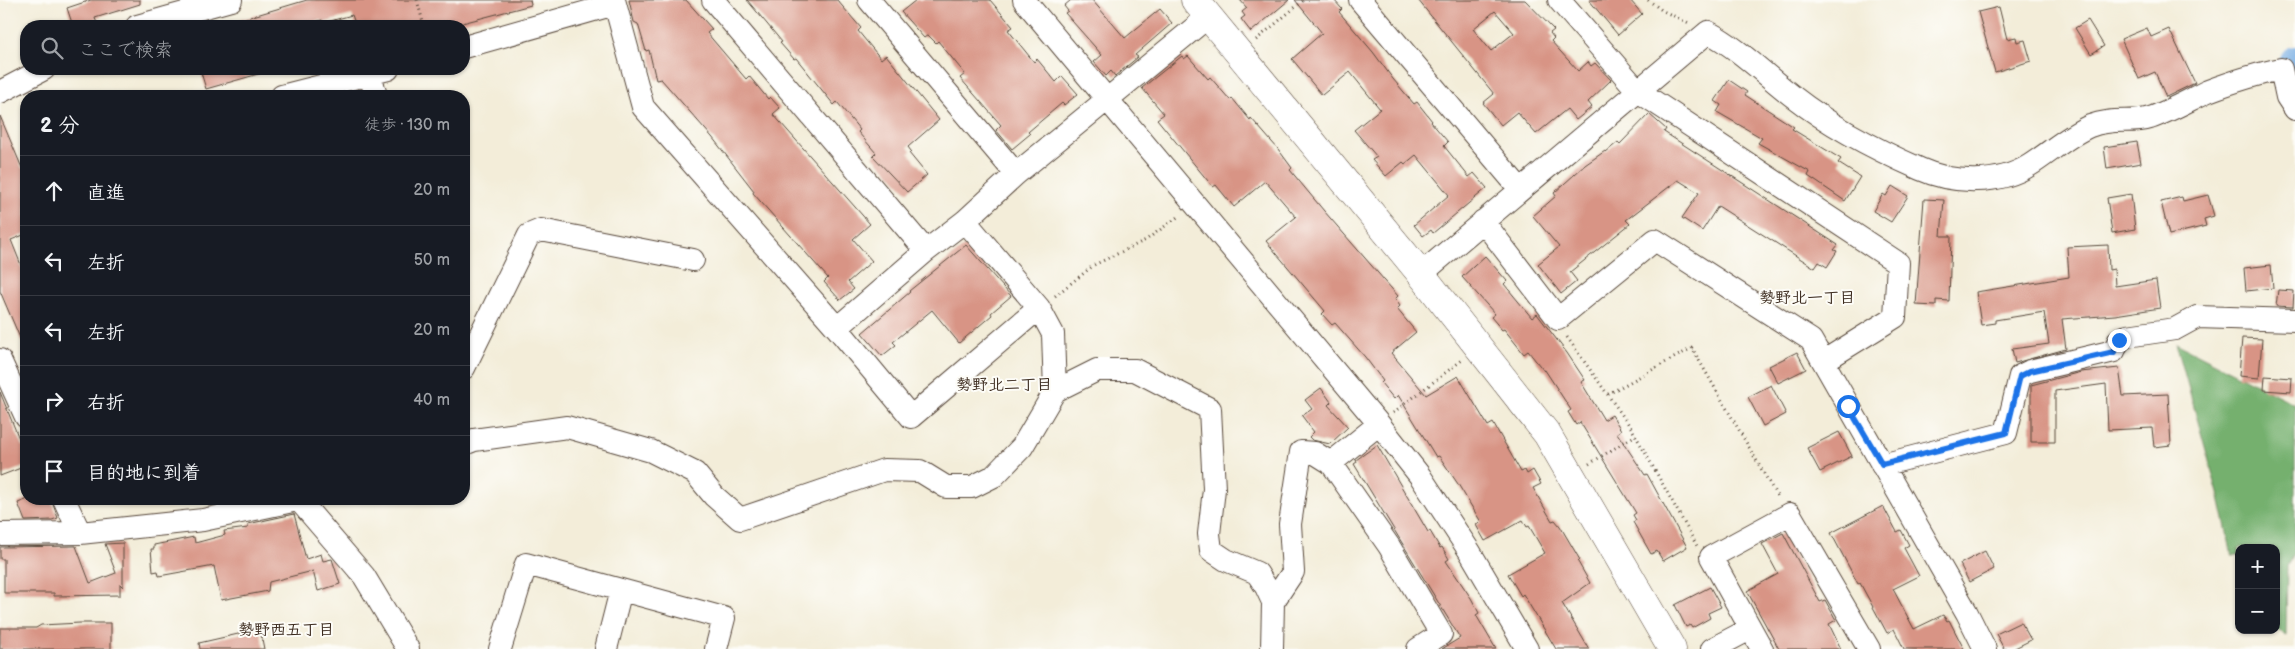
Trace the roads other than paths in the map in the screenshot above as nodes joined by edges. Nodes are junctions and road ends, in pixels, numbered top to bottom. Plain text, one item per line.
1 (231, 0) edge
2 (714, 0) edge
3 (869, 0) edge
4 (1024, 0) edge
5 (1360, 0) edge
6 (1559, 0) edge
7 (614, 2) edge
8 (1202, 8) edge
9 (159, 20) edge
10 (470, 45) edge
11 (33, 75) edge
12 (363, 75) edge
13 (379, 75) edge
14 (305, 90) edge
15 (377, 90) edge
16 (1638, 91) junction
17 (0, 92) edge
18 (1108, 98) junction
19 (2295, 109) edge
20 (1016, 174) junction
21 (1520, 189) junction
22 (965, 221) junction
23 (1483, 221) junction
24 (926, 250) junction
25 (693, 260) dead end
26 (1422, 274) junction
27 (1038, 308) junction
28 (2295, 320) edge
29 (837, 328) junction
30 (470, 356) edge
31 (0, 360) edge
32 (1824, 361) junction
33 (1055, 391) junction
34 (20, 404) edge
35 (1379, 424) junction
36 (470, 442) edge
37 (1331, 463) junction
38 (1882, 464) junction
39 (67, 505) edge
40 (272, 505) edge
41 (304, 505) edge
42 (80, 533) junction
43 (0, 534) edge
44 (621, 590) junction
45 (1273, 602) junction
46 (1750, 628) junction
47 (408, 649) edge
48 (500, 649) edge
49 (606, 649) edge
50 (716, 649) edge
51 (1272, 649) edge
52 (1418, 649) edge
53 (1527, 649) edge
54 (1672, 649) edge
55 (1712, 649) edge
56 (1762, 649) edge
57 (1869, 649) edge
58 (1985, 649) edge

1 - 9 street
2 - 24 street
3 - 20 street
4 - 18 street
5 - 21 street
6 - 16 street
7 - 10 street
7 - 29 street
8 - 18 street
8 - 26 street
11 - 17 street
12 - 14 street
13 - 15 street
16 - 19 street
16 - 21 street
16 - 32 street
18 - 20 street
18 - 35 street
20 - 22 street
21 - 23 street
22 - 24 street
22 - 27 street
23 - 26 street
23 - 32 street
24 - 29 street
25 - 30 street
26 - 54 street
27 - 29 street
27 - 33 street
28 - 38 street
31 - 34 street
32 - 38 street
33 - 36 street
33 - 45 street
35 - 37 street
35 - 53 street
37 - 45 street
37 - 52 street
38 - 58 street
39 - 42 street
40 - 42 street
41 - 47 street
42 - 43 street
44 - 48 street
44 - 49 street
44 - 50 street
45 - 51 street
46 - 55 street
46 - 56 street
46 - 57 street

